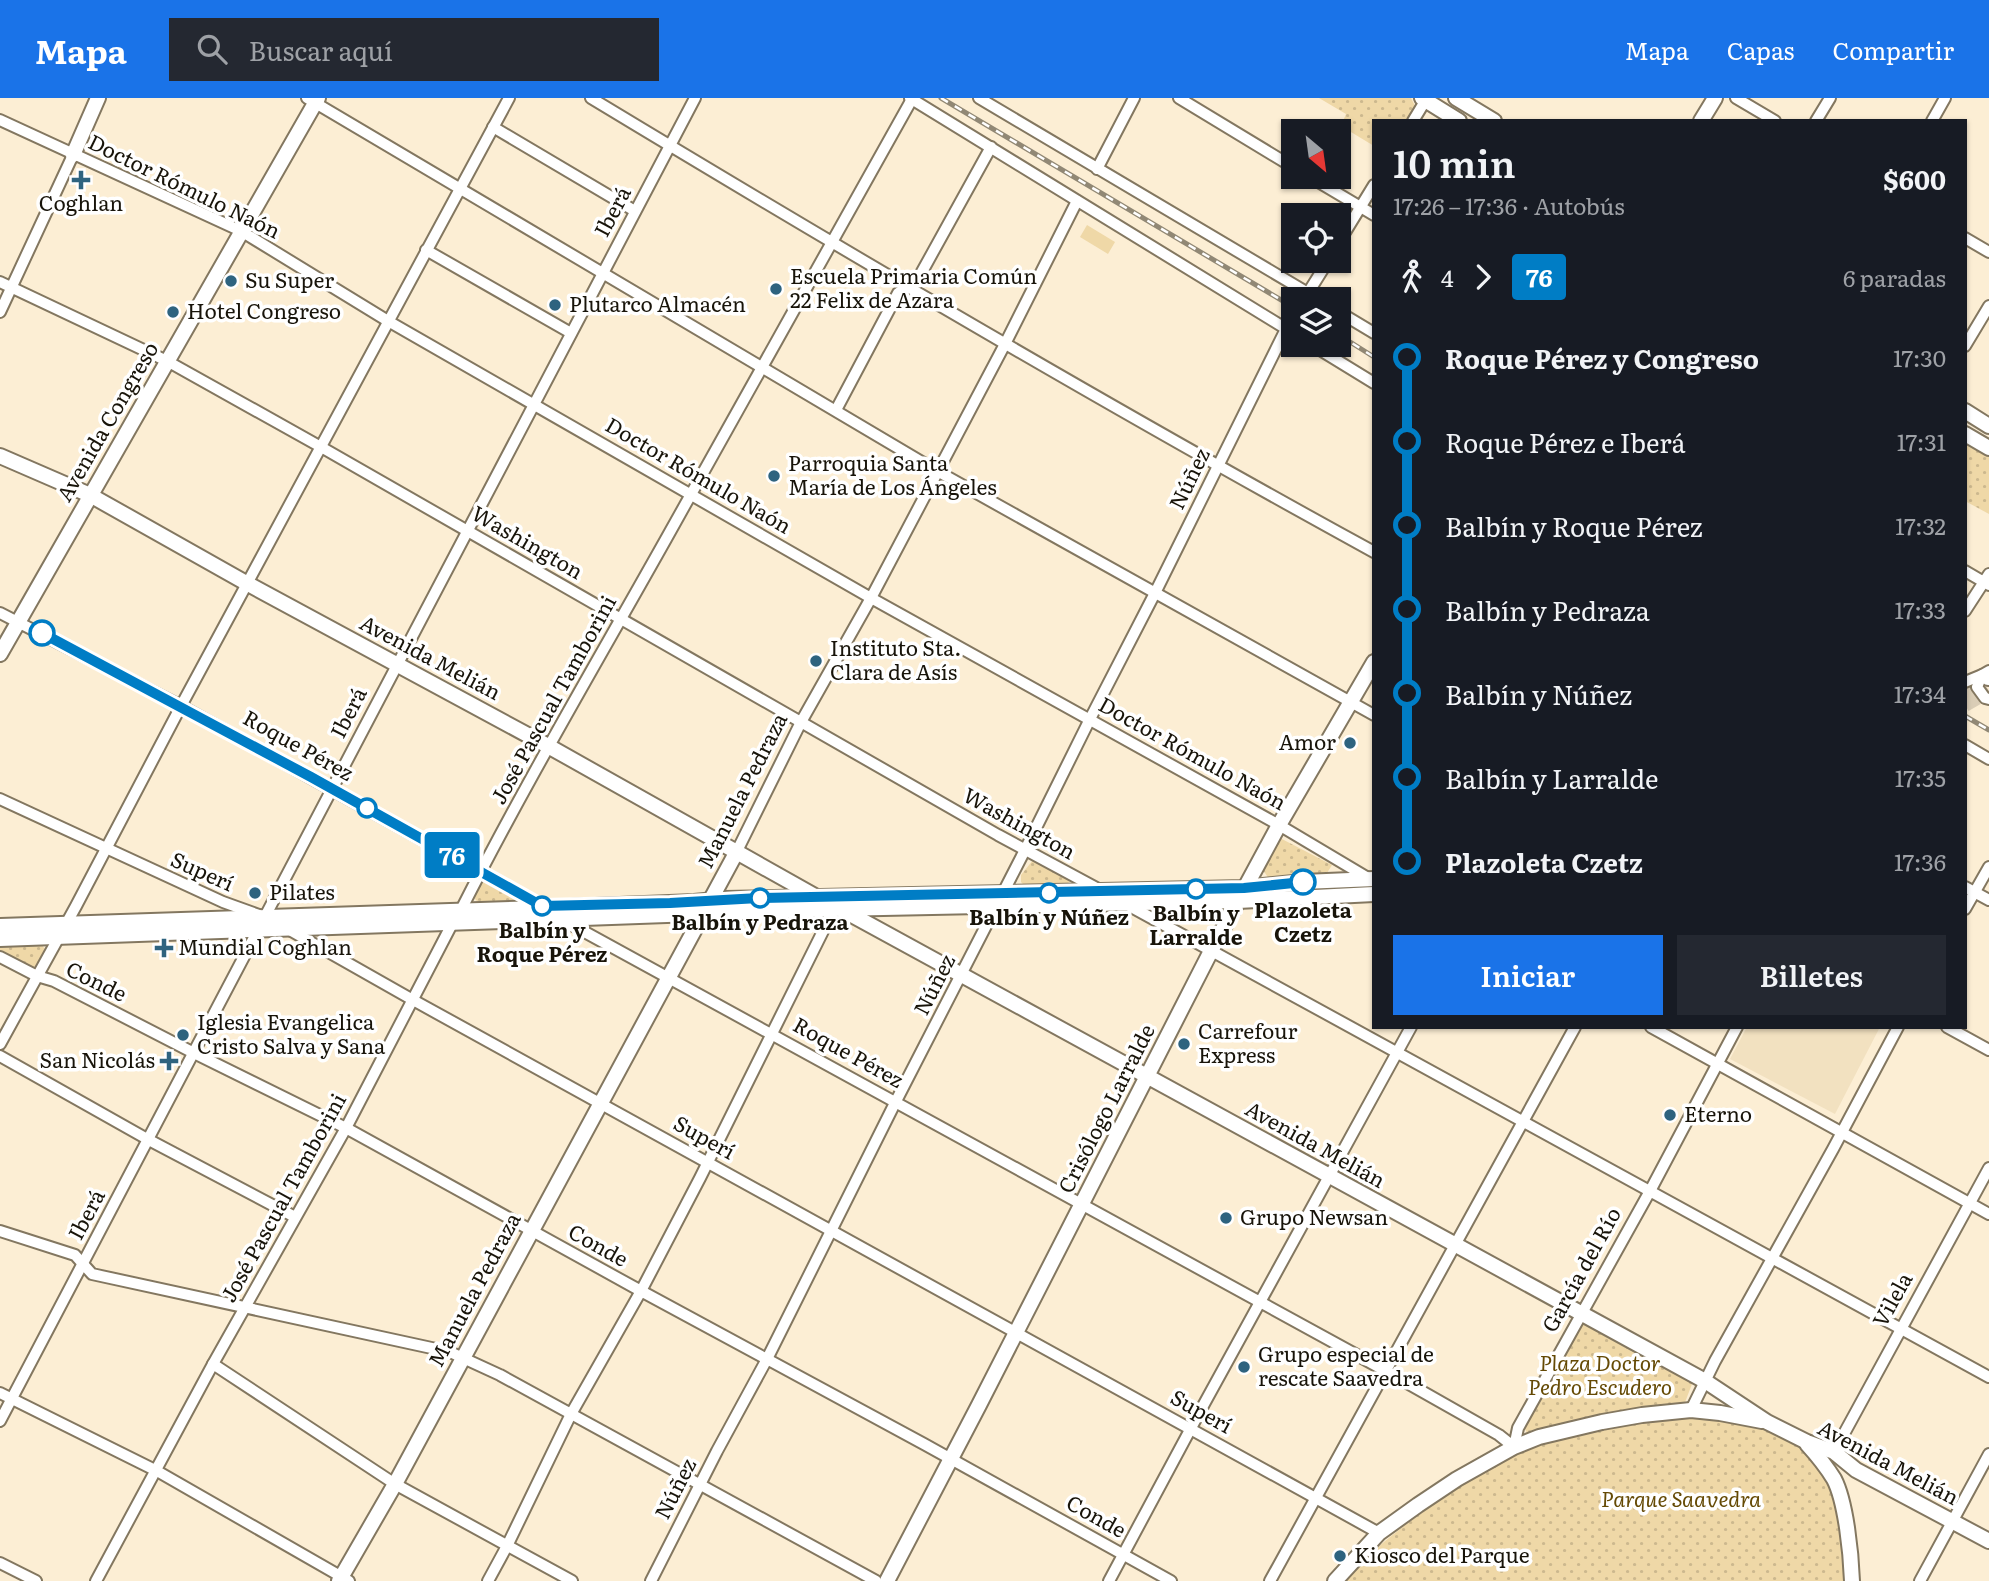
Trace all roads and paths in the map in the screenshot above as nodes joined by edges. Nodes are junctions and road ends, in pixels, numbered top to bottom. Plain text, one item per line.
1 (98, 98) edge
2 (509, 98) edge
3 (591, 98) edge
4 (695, 98) edge
5 (979, 98) edge
6 (1134, 98) edge
7 (1179, 98) edge
8 (1456, 98) edge
9 (1715, 98) edge
10 (1736, 98) edge
11 (1830, 98) edge
12 (1945, 98) edge
13 (315, 99) edge
14 (911, 99) edge
15 (1425, 99) edge
16 (1414, 119) edge
17 (1456, 119) edge
18 (1490, 119) edge
19 (1702, 119) edge
20 (1772, 119) edge
21 (1817, 119) edge
22 (1933, 119) edge
23 (0, 120) edge
24 (493, 127) junction
25 (670, 146) junction
26 (991, 147) junction
27 (73, 155) junction
28 (1281, 160) edge
29 (1097, 169) junction
30 (459, 188) junction
31 (1372, 188) edge
32 (1330, 189) edge
33 (1077, 201) junction
34 (1360, 207) junction
35 (635, 211) junction
36 (1372, 214) edge
37 (1351, 222) edge
38 (241, 231) junction
39 (1967, 239) edge
40 (831, 241) junction
41 (426, 250) junction
42 (1989, 252) edge
43 (603, 273) junction
44 (0, 282) edge
45 (907, 286) junction
46 (12, 287) junction
47 (1298, 287) edge
48 (1989, 306) edge
49 (0, 313) edge
50 (1351, 319) edge
51 (388, 321) junction
52 (1281, 326) edge
53 (1372, 332) edge
54 (571, 333) junction
55 (1967, 342) edge
56 (1005, 344) junction
57 (1281, 348) edge
58 (1332, 357) edge
59 (167, 361) junction
60 (763, 368) junction
61 (1372, 382) edge
62 (533, 403) junction
63 (836, 410) junction
64 (1967, 412) edge
65 (1989, 426) edge
66 (1967, 435) edge
67 (321, 447) junction
68 (1989, 448) edge
69 (0, 456) edge
70 (1218, 467) junction
71 (937, 471) junction
72 (691, 494) junction
73 (90, 495) junction
74 (466, 531) junction
75 (1372, 551) edge
76 (1967, 572) edge
77 (1987, 580) edge
78 (248, 584) junction
79 (1155, 593) junction
80 (871, 598) junction
81 (1967, 608) edge
82 (0, 613) edge
83 (621, 620) junction
84 (19, 621) junction
85 (0, 654) edge
86 (397, 663) junction
87 (1372, 665) edge
88 (1987, 676) edge
89 (1967, 681) edge
90 (1989, 699) edge
91 (1350, 702) junction
92 (181, 706) junction
93 (1372, 714) edge
94 (1090, 719) junction
95 (801, 722) junction
96 (548, 746) junction
97 (1967, 746) edge
98 (1989, 759) edge
99 (332, 789) junction
100 (0, 799) edge
101 (1279, 825) junction
102 (106, 849) junction
103 (1025, 850) junction
104 (736, 853) junction
105 (1989, 867) edge
106 (481, 871) junction
107 (1371, 879) edge
108 (1970, 890) edge
109 (1102, 891) junction
110 (1241, 894) junction
111 (1372, 894) edge
112 (816, 897) junction
113 (711, 900) junction
114 (999, 900) junction
115 (1989, 900) edge
116 (1124, 903) junction
117 (542, 906) junction
118 (837, 909) junction
119 (461, 910) junction
120 (703, 914) junction
121 (562, 920) junction
122 (66, 923) junction
123 (262, 923) junction
124 (452, 923) junction
125 (0, 926) edge
126 (285, 928) junction
127 (58, 937) junction
128 (0, 939) edge
129 (1212, 949) junction
130 (0, 957) edge
131 (961, 974) junction
132 (37, 976) junction
133 (668, 977) junction
134 (413, 1000) junction
135 (1410, 1029) edge
136 (1574, 1029) edge
137 (1655, 1029) edge
138 (1736, 1029) edge
139 (1897, 1029) edge
140 (1951, 1029) edge
141 (772, 1034) junction
142 (0, 1044) edge
143 (1989, 1050) edge
144 (192, 1052) junction
145 (1397, 1052) junction
146 (0, 1056) edge
147 (1718, 1063) junction
148 (1148, 1077) junction
149 (600, 1103) junction
150 (895, 1103) junction
151 (1523, 1122) junction
152 (346, 1128) junction
153 (1843, 1132) junction
154 (149, 1140) junction
155 (708, 1162) junction
156 (1989, 1168) edge
157 (1328, 1176) junction
158 (1650, 1191) junction
159 (1969, 1203) junction
160 (1080, 1205) junction
161 (1989, 1214) edge
162 (295, 1217) junction
163 (0, 1231) edge
164 (531, 1231) junction
165 (832, 1231) junction
166 (1455, 1246) junction
167 (1773, 1259) junction
168 (83, 1263) junction
169 (641, 1292) junction
170 (1260, 1303) junction
171 (245, 1308) junction
172 (1581, 1314) junction
173 (1900, 1329) junction
174 (1017, 1332) junction
175 (463, 1358) junction
176 (768, 1359) junction
177 (213, 1364) junction
178 (1386, 1371) junction
179 (1989, 1377) edge
180 (1705, 1381) junction
181 (0, 1394) edge
182 (12, 1399) junction
183 (1691, 1410) junction
184 (1720, 1413) junction
185 (571, 1414) junction
186 (0, 1421) edge
187 (1767, 1422) junction
188 (1191, 1428) junction
189 (1807, 1443) junction
190 (1514, 1447) junction
191 (1835, 1452) junction
192 (1989, 1454) edge
193 (950, 1459) junction
194 (1856, 1469) junction
195 (157, 1471) junction
196 (1835, 1481) junction
197 (395, 1484) junction
198 (699, 1485) junction
199 (1315, 1497) junction
200 (1953, 1522) junction
201 (1379, 1533) junction
202 (1989, 1542) edge
203 (507, 1546) junction
204 (1124, 1555) junction
205 (0, 1563) edge
206 (343, 1579) edge
207 (36, 1581) edge
208 (96, 1581) edge
209 (488, 1581) edge
210 (572, 1581) edge
211 (651, 1581) edge
212 (876, 1581) edge
213 (887, 1581) edge
214 (1109, 1581) edge
215 (1171, 1581) edge
216 (1270, 1581) edge
217 (1335, 1581) edge
218 (1852, 1581) edge
219 (1920, 1581) edge

1 - 27 street
2 - 24 street
3 - 25 street
4 - 25 street, Iberá
5 - 29 street
6 - 29 street
7 - 28 street
8 - 18 street
9 - 19 street
10 - 20 street
11 - 21 street
12 - 22 street
13 - 30 street
13 - 38 street, Avenida Congreso
14 - 26 street
14 - 40 street, José Pascual Tamborini
15 - 16 street
15 - 17 street
23 - 27 street, Doctor Rómulo Naón
24 - 30 street
24 - 35 street
25 - 35 street, Iberá
25 - 40 street
26 - 33 street
26 - 45 street
27 - 38 street, Doctor Rómulo Naón
27 - 46 street
29 - 47 street
30 - 41 street
30 - 43 street
31 - 34 street
32 - 34 street
33 - 52 street
33 - 56 street, Manuela Pedraza
34 - 36 street
34 - 37 street
35 - 43 street, Iberá
38 - 51 street, Doctor Rómulo Naón
38 - 59 street, Avenida Congreso
39 - 42 street
40 - 45 street
40 - 60 street, José Pascual Tamborini
41 - 51 street
41 - 54 street
43 - 54 street, Iberá
43 - 60 street
44 - 46 street, Washington
45 - 56 street
45 - 63 street
46 - 49 street
46 - 59 street, Washington
48 - 55 street
50 - 53 street
51 - 62 street, Doctor Rómulo Naón
51 - 67 street
54 - 62 street, Iberá
56 - 70 street
56 - 71 street, Manuela Pedraza
57 - 70 street, Núñez
58 - 61 street
59 - 67 street, Washington
59 - 73 street, Avenida Congreso
60 - 63 street
60 - 72 street, José Pascual Tamborini
62 - 72 street, Doctor Rómulo Naón
62 - 74 street, Iberá
63 - 71 street
64 - 65 street
66 - 68 street
67 - 74 street, Washington
67 - 78 street
69 - 73 street, Avenida Melián
70 - 75 street
70 - 79 street, Núñez
71 - 79 street
71 - 80 street, Manuela Pedraza
72 - 80 street, Doctor Rómulo Naón
72 - 83 street, José Pascual Tamborini
73 - 78 street, Avenida Melián
73 - 84 street, Avenida Congreso
74 - 83 street, Washington
74 - 86 street, Iberá
76 - 77 street
77 - 81 street
78 - 86 street, Avenida Melián
78 - 92 street
79 - 91 street
79 - 94 street, Núñez
80 - 94 street, Doctor Rómulo Naón
80 - 95 street, Manuela Pedraza
82 - 84 street, Roque Pérez
83 - 95 street, Washington
83 - 96 street, José Pascual Tamborini
84 - 85 street, Avenida Congreso
84 - 92 street, Roque Pérez
86 - 96 street, Avenida Melián
86 - 99 street, Iberá
87 - 91 street, Crisólogo Larralde
88 - 89 street
88 - 90 street
91 - 93 street
91 - 101 street, Crisólogo Larralde
92 - 99 street, Roque Pérez
92 - 102 street
94 - 101 street, Doctor Rómulo Naón
94 - 103 street, Núñez
95 - 103 street, Washington
95 - 104 street, Manuela Pedraza
96 - 104 street, Avenida Melián
96 - 106 street, José Pascual Tamborini
97 - 98 street
99 - 106 street, Roque Pérez
99 - 123 street, Iberá
100 - 102 street, Superí
101 - 107 street, Doctor Rómulo Naón
101 - 110 street, Crisólogo Larralde
102 - 122 street
102 - 123 street, Superí
103 - 109 street, Washington
103 - 114 street, Núñez
104 - 112 street, Avenida Melián
104 - 113 street, Manuela Pedraza
105 - 108 street
106 - 117 street, Roque Pérez
106 - 119 street, José Pascual Tamborini
107 - 110 street
108 - 115 street
109 - 110 street
109 - 114 street
110 - 111 street
110 - 116 street
110 - 129 street, Crisólogo Larralde
112 - 113 street
112 - 114 street
112 - 118 street, Avenida Melián
113 - 117 street
113 - 120 street, Manuela Pedraza
114 - 116 street
114 - 118 street
114 - 131 street, Núñez
116 - 129 street
117 - 119 street
117 - 121 street, Roque Pérez
118 - 120 street
118 - 131 street, Avenida Melián
118 - 141 street
119 - 123 street
119 - 124 street, José Pascual Tamborini
120 - 121 street
120 - 133 street, Manuela Pedraza
121 - 124 street
121 - 133 street, Roque Pérez
122 - 123 street
122 - 125 street
122 - 127 street
123 - 126 street
123 - 127 street
123 - 144 street, Iberá
124 - 126 street
124 - 134 street, José Pascual Tamborini
126 - 134 street, Superí
127 - 128 street
127 - 132 street
129 - 145 street
129 - 148 street, Crisólogo Larralde
130 - 132 street, Conde
131 - 148 street, Avenida Melián
131 - 150 street, Núñez
132 - 142 street
132 - 144 street, Conde
133 - 141 street, Roque Pérez
133 - 149 street, Manuela Pedraza
134 - 149 street, Superí
134 - 152 street, José Pascual Tamborini
135 - 145 street
136 - 151 street
137 - 147 street
138 - 147 street, García del Río
139 - 153 street
140 - 143 street
141 - 150 street, Roque Pérez
141 - 155 street
144 - 152 street, Conde
144 - 154 street, Iberá
145 - 151 street
145 - 157 street
146 - 154 street
147 - 153 street
147 - 158 street, García del Río
148 - 157 street, Avenida Melián
148 - 160 street, Crisólogo Larralde
149 - 155 street, Superí
149 - 164 street, Manuela Pedraza
150 - 160 street, Roque Pérez
150 - 165 street, Núñez
151 - 158 street
151 - 166 street
152 - 162 street, José Pascual Tamborini
152 - 164 street, Conde
153 - 159 street
153 - 167 street
154 - 162 street
154 - 168 street, Iberá
155 - 165 street, Superí
155 - 169 street
156 - 159 street, Vilela
157 - 166 street, Avenida Melián
157 - 170 street
158 - 167 street
158 - 172 street, García del Río
159 - 161 street
159 - 173 street, Vilela
160 - 170 street, Roque Pérez
160 - 174 street, Crisólogo Larralde
162 - 171 street, José Pascual Tamborini
163 - 168 street
164 - 169 street, Conde
164 - 175 street, Manuela Pedraza
165 - 174 street, Superí
165 - 176 street, Núñez
166 - 172 street, Avenida Melián
166 - 178 street
167 - 173 street
167 - 180 street
168 - 171 street
168 - 182 street, Iberá
169 - 176 street, Conde
169 - 185 street
170 - 178 street, Roque Pérez
170 - 188 street
171 - 175 street
171 - 177 street, José Pascual Tamborini
172 - 180 street, Avenida Melián
172 - 190 street, García del Río
173 - 179 street
173 - 191 street, Vilela
174 - 188 street, Superí
174 - 193 street, Crisólogo Larralde
175 - 185 street
175 - 197 street, Manuela Pedraza
176 - 193 street, Conde
176 - 198 street, Núñez
177 - 195 street, José Pascual Tamborini
177 - 197 street
178 - 190 street, Roque Pérez
178 - 199 street
180 - 183 street
180 - 184 street
180 - 187 street, Avenida Melián
181 - 182 street
182 - 186 street, Iberá
182 - 195 street
183 - 184 street, Avenida Melián
183 - 190 street
184 - 187 street, Avenida Melián
185 - 198 street
185 - 203 street
187 - 189 street, Avenida Melián
188 - 199 street, Superí
188 - 204 street
189 - 191 street, Avenida Melián
189 - 196 street
190 - 201 street
191 - 194 street, Avenida Melián
192 - 200 street
193 - 204 street, Conde
193 - 213 street, Crisólogo Larralde
194 - 196 street
194 - 200 street, Avenida Melián
195 - 206 street
195 - 208 street, José Pascual Tamborini
196 - 218 street
197 - 203 street
197 - 206 street, Manuela Pedraza
198 - 211 street, Núñez
198 - 212 street
199 - 201 street, Superí
199 - 216 street
200 - 202 street, Avenida Melián
200 - 219 street
201 - 217 street
203 - 209 street
203 - 210 street
204 - 214 street
204 - 215 street, Conde
205 - 207 street

